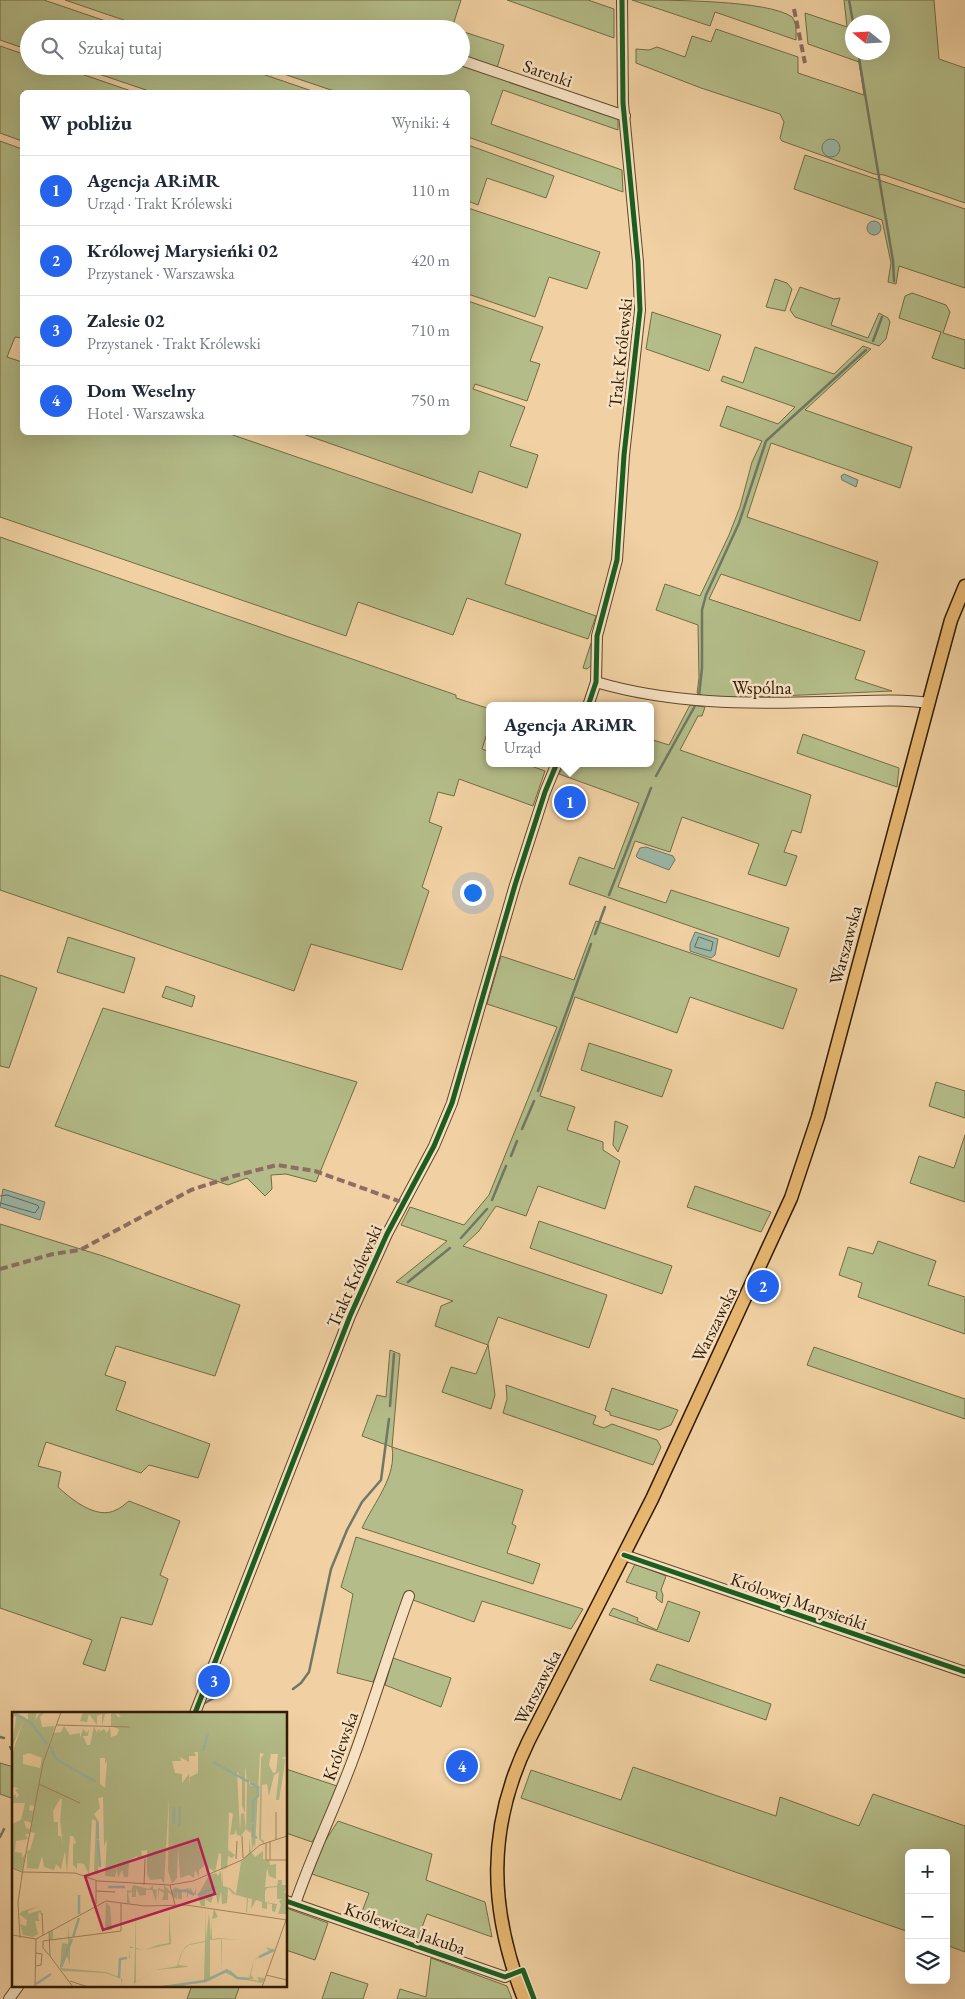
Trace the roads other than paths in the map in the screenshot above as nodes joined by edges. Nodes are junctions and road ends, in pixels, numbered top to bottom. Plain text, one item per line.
1 (622, 0) edge
2 (470, 63) edge
3 (625, 116) junction
4 (965, 586) edge
5 (596, 682) junction
6 (589, 702) edge
7 (929, 703) junction
8 (555, 767) edge
9 (624, 1555) junction
10 (409, 1596) dead end
11 (965, 1672) edge
12 (195, 1712) edge
13 (291, 1902) edge
14 (514, 1973) junction
15 (18, 1986) edge
16 (9, 1999) edge
17 (524, 1999) edge

1 - 3 street, Trakt Królewski
2 - 3 street, Sarenki
3 - 5 street, Trakt Królewski
4 - 7 main road, Warszawska
5 - 6 street, Trakt Królewski
5 - 7 street, Wspólna
7 - 9 main road, Warszawska
8 - 12 street, Trakt Królewski
9 - 11 street, Królowej Marysieńki
9 - 14 main road, Warszawska
10 - 13 street, Królewska
13 - 14 street, Królewicza Jakuba
14 - 17 main road, Warszawska
15 - 16 street

